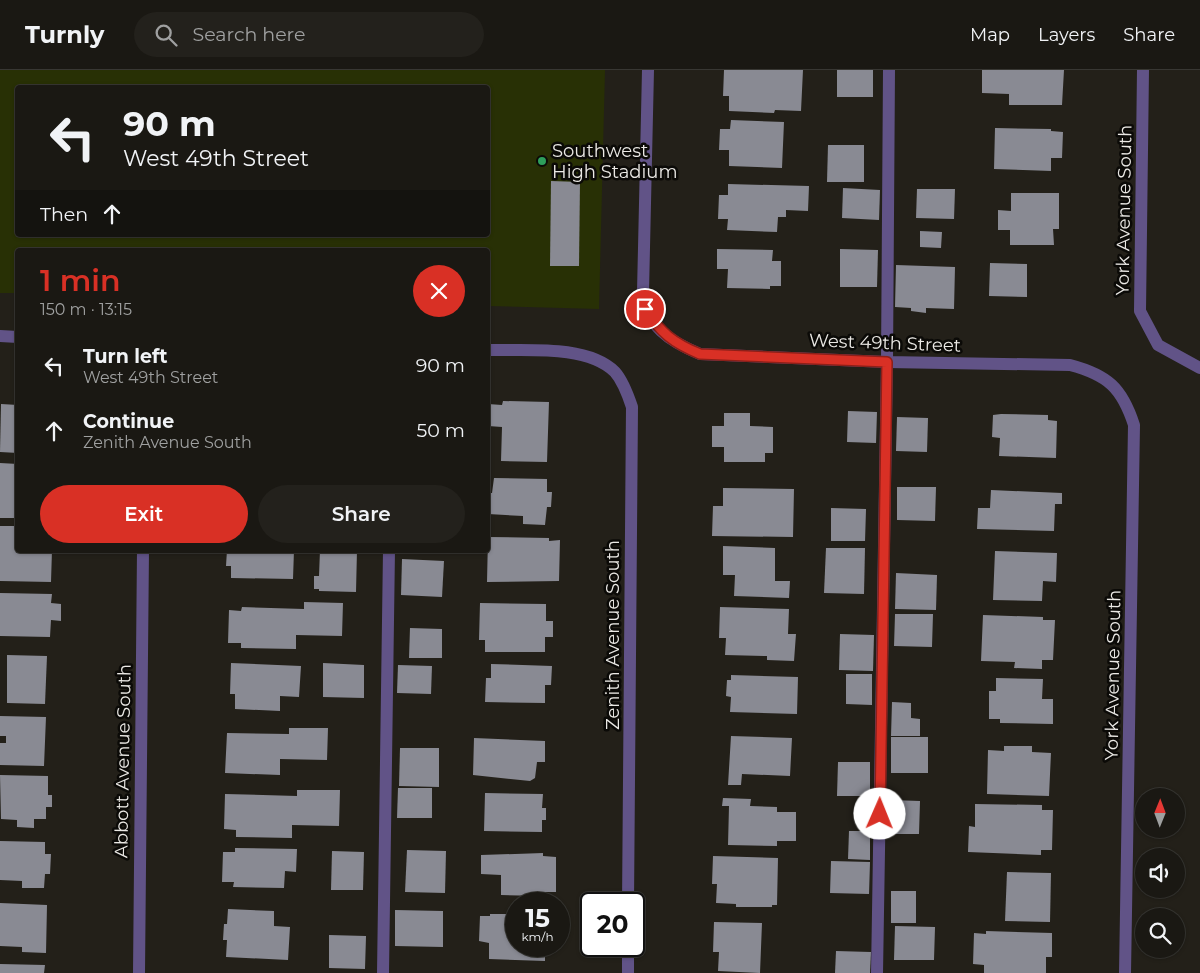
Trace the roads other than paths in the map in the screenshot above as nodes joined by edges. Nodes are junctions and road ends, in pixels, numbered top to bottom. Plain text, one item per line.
1 (648, 70) edge
2 (888, 70) edge
3 (1143, 70) edge
4 (0, 336) edge
5 (15, 337) edge
6 (490, 350) edge
7 (887, 362) junction
8 (1200, 368) edge
9 (1112, 383) joint
10 (143, 553) edge
11 (389, 553) edge
12 (628, 892) edge
13 (628, 957) edge
14 (139, 973) edge
15 (383, 973) edge
16 (628, 973) edge
17 (877, 973) edge
18 (1125, 973) edge

1 - 7 street, West 49th Street
2 - 7 street
3 - 8 street, York Avenue South
4 - 5 street
6 - 12 street, Zenith Avenue South
7 - 9 street, West 49th Street
7 - 17 street
9 - 18 street, York Avenue South
10 - 14 street, Abbott Avenue South
11 - 15 street
13 - 16 street

